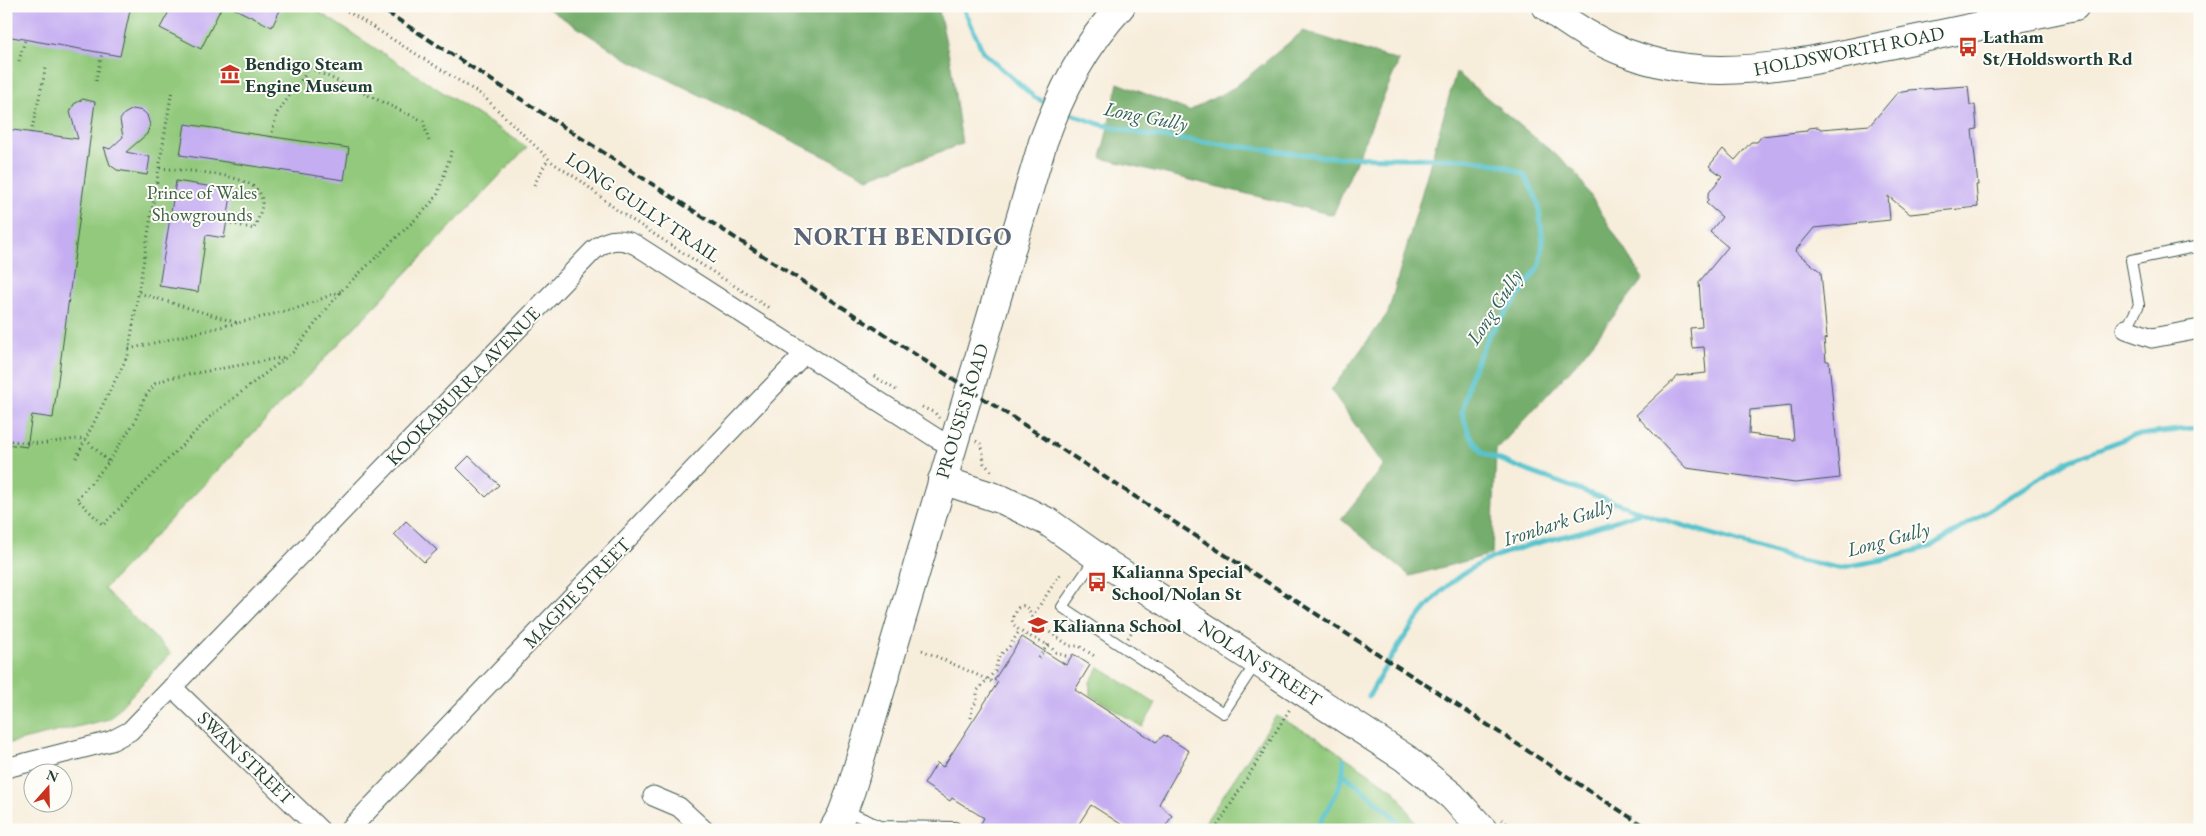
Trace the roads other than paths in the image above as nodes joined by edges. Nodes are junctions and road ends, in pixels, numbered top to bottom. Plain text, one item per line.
1 (1121, 6) edge
2 (1546, 6) edge
3 (2075, 6) edge
4 (2200, 246) edge
5 (2126, 329) joint
6 (2200, 329) edge
7 (804, 354) junction
8 (952, 446) junction
9 (942, 480) junction
10 (1096, 556) junction
11 (1257, 661) junction
12 (172, 687) junction
13 (6, 768) edge
14 (653, 796) dead end
15 (838, 820) edge
16 (955, 827) dead end
17 (320, 830) edge
18 (349, 830) edge
19 (704, 830) edge
20 (1483, 830) edge

1 - 8 street, PROUSES ROAD
2 - 3 street, HOLDSWORTH ROAD
4 - 5 lane
5 - 6 street
7 - 8 street, KOOKABURRA AVENUE
7 - 12 street, KOOKABURRA AVENUE
7 - 18 street, MAGPIE STREET
8 - 9 street, PROUSES ROAD
9 - 10 street, NOLAN STREET
9 - 15 street, PROUSES ROAD
10 - 11 street, NOLAN STREET
10 - 11 lane
11 - 20 street, NOLAN STREET
12 - 13 street, KOOKABURRA AVENUE
12 - 17 street, SWAN STREET
14 - 19 street
15 - 16 lane

